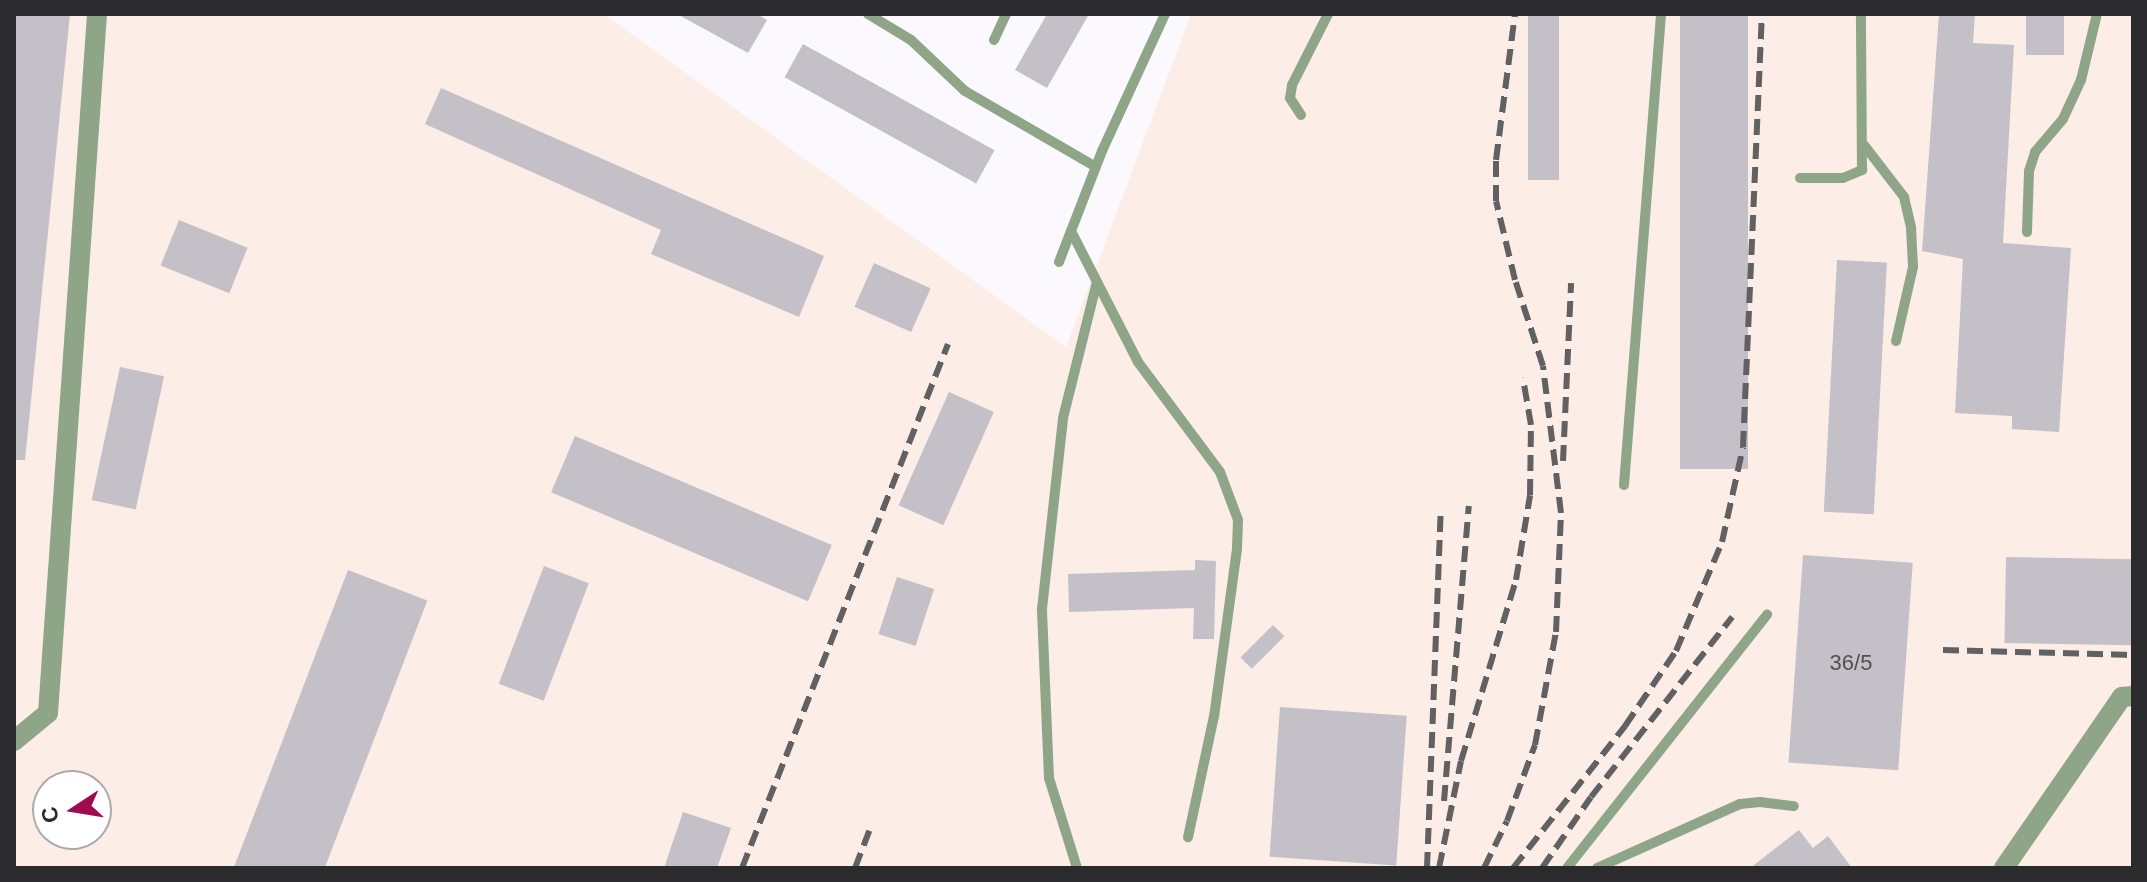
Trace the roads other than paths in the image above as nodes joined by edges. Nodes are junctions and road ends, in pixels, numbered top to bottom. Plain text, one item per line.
1 (97, 14) edge
2 (868, 14) edge
3 (1006, 14) edge
4 (1165, 14) edge
5 (1328, 14) edge
6 (1661, 14) edge
7 (1861, 14) edge
8 (2097, 14) edge
9 (994, 40) dead end
10 (1301, 115) dead end
11 (1864, 145) junction
12 (1096, 167) junction
13 (1800, 178) dead end
14 (1071, 231) junction
15 (2027, 232) dead end
16 (1059, 262) dead end
17 (1097, 282) junction
18 (1896, 341) dead end
19 (1624, 485) dead end
20 (1767, 615) dead end
21 (2133, 696) edge
22 (14, 741) edge
23 (1794, 806) dead end
24 (1188, 837) dead end
25 (1077, 868) edge
26 (1567, 868) edge
27 (1597, 868) edge
28 (2004, 868) edge

1 - 22 street
2 - 12 lane
3 - 9 lane
4 - 12 lane
5 - 10 lane
6 - 19 lane
7 - 11 lane
8 - 15 lane
11 - 13 lane
11 - 18 lane
12 - 14 lane
14 - 16 lane
14 - 17 lane
17 - 24 lane
17 - 25 lane
20 - 26 lane
21 - 28 street
23 - 27 lane

